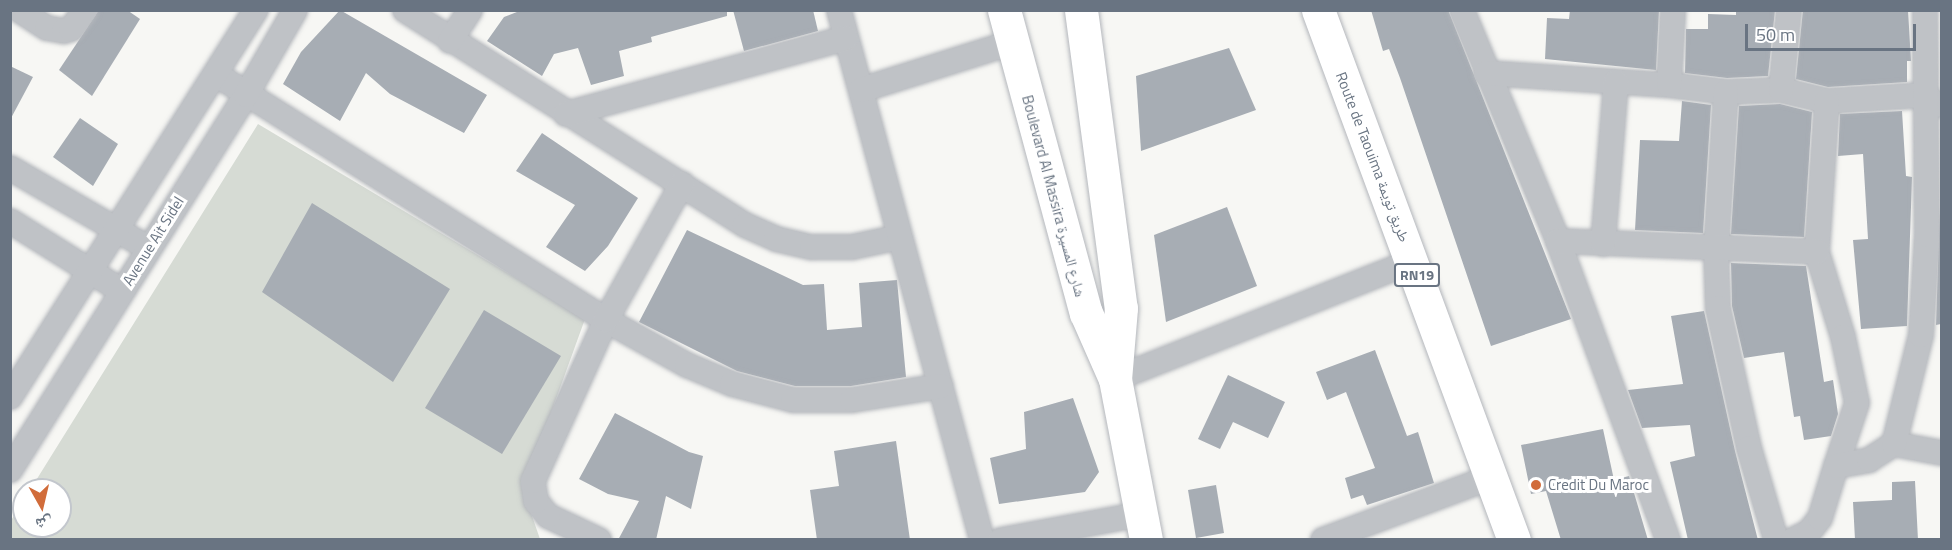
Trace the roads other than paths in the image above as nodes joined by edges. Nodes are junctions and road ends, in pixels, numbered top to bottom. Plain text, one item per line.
1 (19, 10) edge
2 (85, 10) edge
3 (295, 10) edge
4 (405, 10) edge
5 (470, 10) edge
6 (839, 10) edge
7 (1004, 10) edge
8 (1081, 10) edge
9 (1318, 10) edge
10 (1462, 10) edge
11 (1673, 10) edge
12 (1790, 10) edge
13 (1925, 10) edge
14 (254, 11) edge
15 (846, 38) junction
16 (450, 41) junction
17 (1013, 42) junction
18 (1486, 73) junction
19 (217, 75) junction
20 (1616, 83) junction
21 (1669, 85) junction
22 (861, 90) junction
23 (1781, 90) junction
24 (1726, 92) junction
25 (246, 95) junction
26 (1827, 101) junction
27 (1933, 101) edge
28 (566, 114) junction
29 (10, 168) edge
30 (682, 184) junction
31 (10, 221) edge
32 (115, 230) junction
33 (1934, 236) edge
34 (900, 237) junction
35 (1558, 241) junction
36 (1603, 244) junction
37 (148, 248) junction
38 (1716, 249) junction
39 (1817, 252) junction
40 (1413, 261) junction
41 (90, 270) junction
42 (122, 291) junction
43 (606, 320) junction
44 (1931, 337) edge
45 (1115, 379) junction
46 (940, 386) junction
47 (10, 398) edge
48 (1894, 444) junction
49 (1941, 453) edge
50 (1836, 466) junction
51 (10, 470) edge
52 (1489, 478) junction
53 (1143, 527) edge
54 (599, 540) edge
55 (982, 540) edge
56 (1001, 540) edge
57 (1323, 540) edge
58 (1514, 540) edge
59 (1668, 540) edge
60 (1776, 540) edge
61 (1793, 540) edge

1 - 2 street
3 - 25 street, Avenue Ait Sidel
4 - 16 street
5 - 16 street
6 - 15 street
7 - 17 main road, Boulevard Al Massira شارع المسيرة
8 - 45 main road, Boulevard Al Massira شارع المسيرة
9 - 40 main road, Route de Taouima طريق تويمة / RN19
10 - 18 street
11 - 21 street
12 - 23 street
13 - 27 street
14 - 19 street
15 - 22 street
15 - 28 street
16 - 28 street
17 - 22 street
17 - 45 main road, Boulevard Al Massira شارع المسيرة
18 - 20 street
18 - 35 street
19 - 25 street
19 - 32 street
20 - 21 street
20 - 36 street
21 - 24 street
22 - 34 street
23 - 24 street
23 - 26 street
24 - 38 street
25 - 37 street, Avenue Ait Sidel
25 - 43 street
26 - 27 street
26 - 39 street
27 - 33 street
28 - 30 street
29 - 32 street
30 - 34 street
30 - 43 street
31 - 41 street
32 - 37 street
32 - 41 street
33 - 44 street
34 - 46 street
35 - 36 street
35 - 59 street
36 - 38 street
37 - 42 street, Avenue Ait Sidel
38 - 39 street
38 - 60 street
39 - 50 street
40 - 45 street
40 - 52 main road, Route de Taouima طريق تويمة / RN19
41 - 42 street
41 - 47 street
42 - 51 street, Avenue Ait Sidel
43 - 46 street
43 - 54 street
44 - 48 street
45 - 53 main road, Boulevard Al Massira شارع المسيرة
46 - 55 street
48 - 49 street
48 - 50 street
50 - 61 street
52 - 57 street
52 - 58 main road, Route de Taouima طريق تويمة / RN19
53 - 56 street

